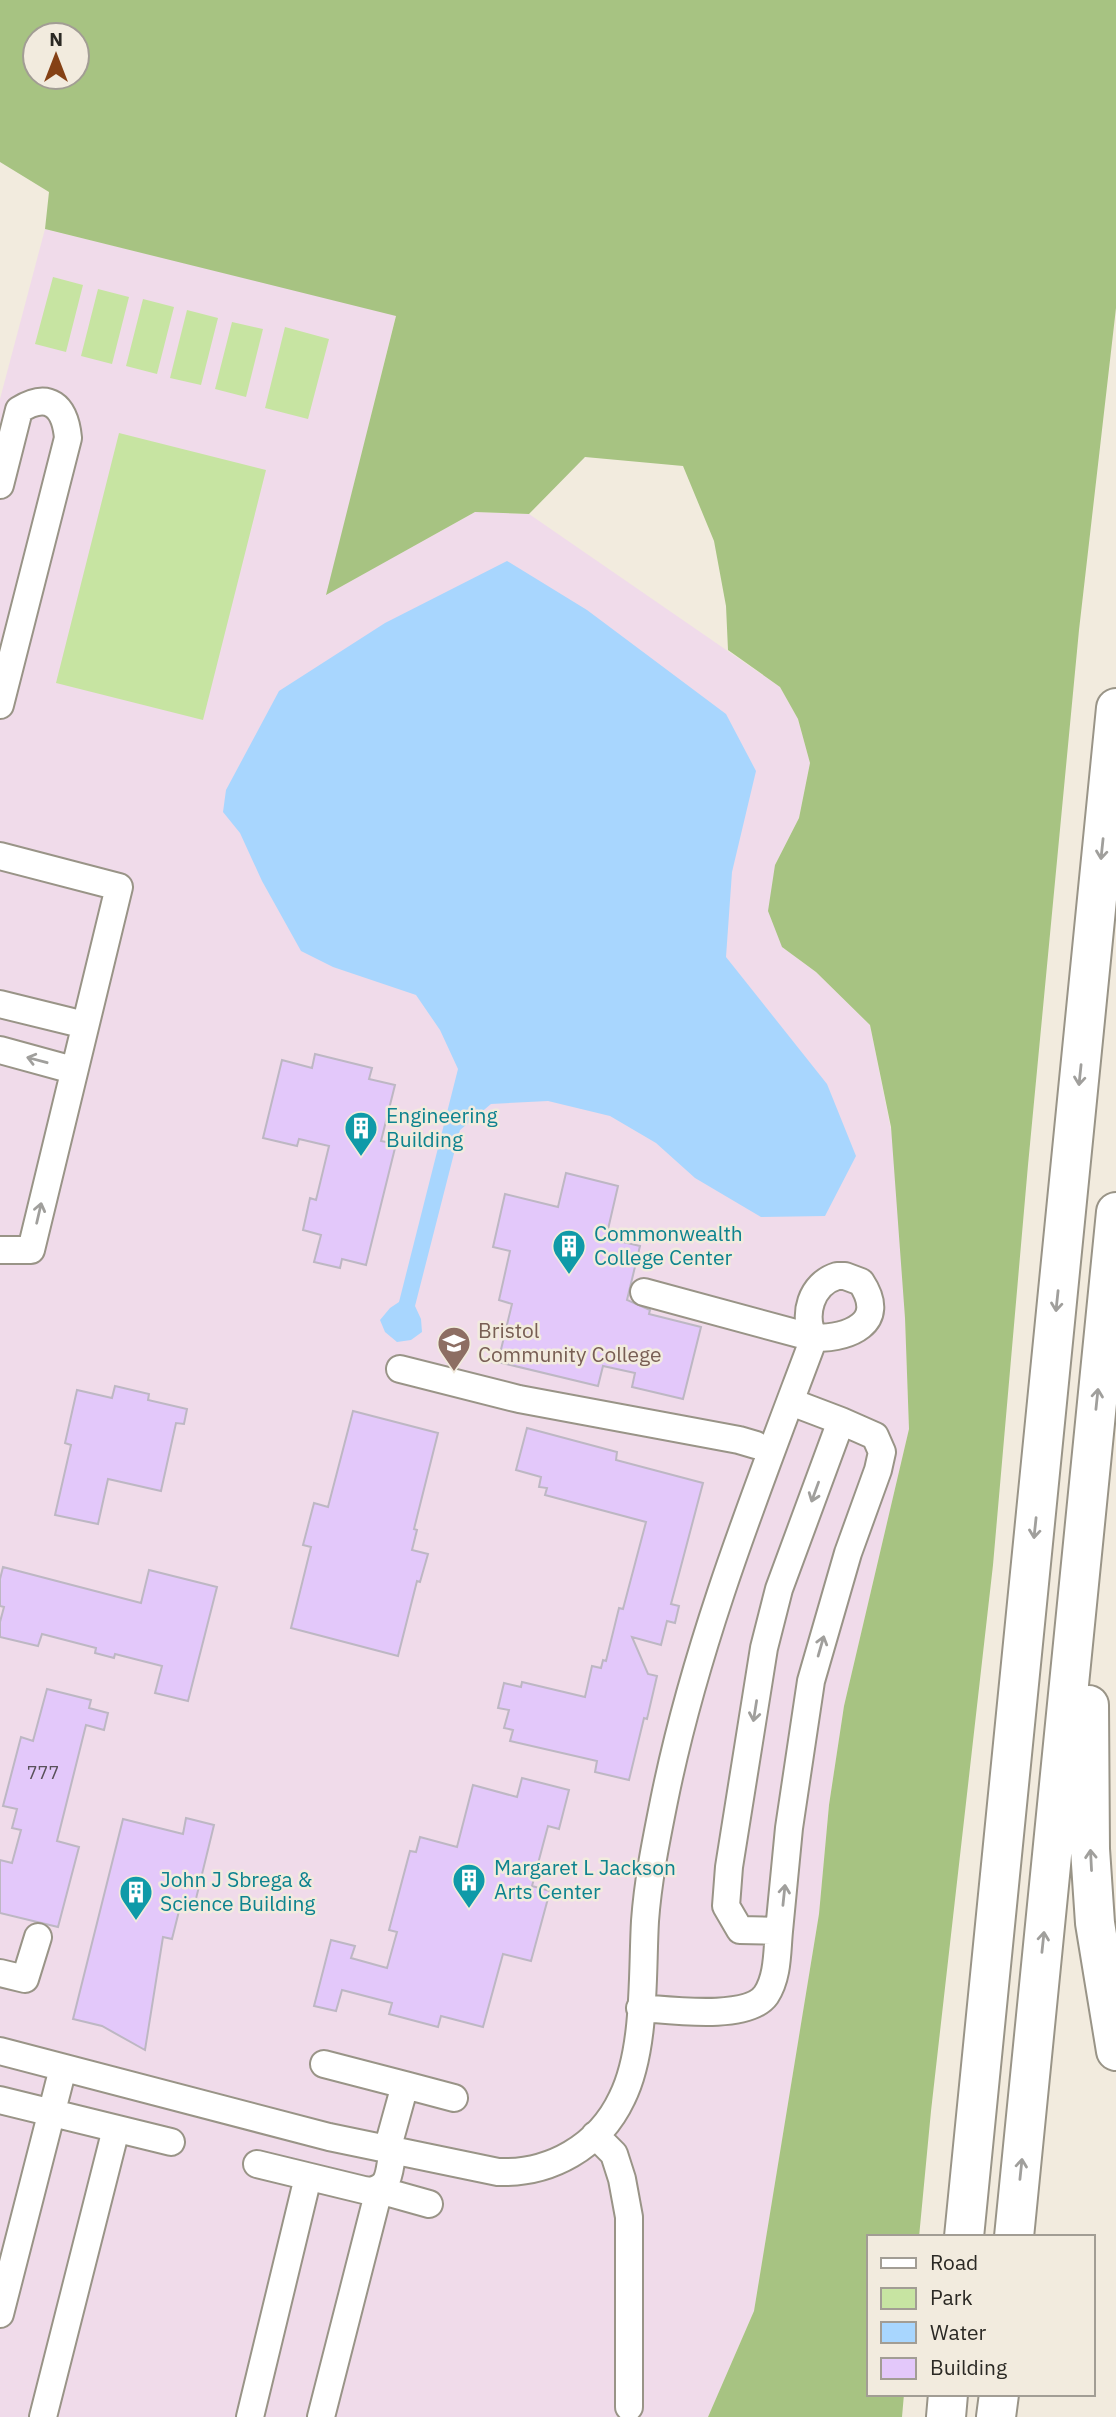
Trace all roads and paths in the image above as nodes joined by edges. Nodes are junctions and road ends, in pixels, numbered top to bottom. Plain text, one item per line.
1 (0, 485) edge
2 (0, 705) edge
3 (1116, 708) edge
4 (0, 856) edge
5 (0, 1004) edge
6 (85, 1025) junction
7 (0, 1049) edge
8 (73, 1070) junction
9 (1116, 1212) edge
10 (0, 1250) edge
11 (645, 1292) dead end
12 (400, 1369) dead end
13 (791, 1402) junction
14 (840, 1425) junction
15 (1093, 1439) junction
16 (756, 1445) dead end
17 (779, 1931) junction
18 (38, 1937) dead end
19 (0, 1973) edge
20 (640, 2008) junction
21 (0, 2051) edge
22 (1116, 2051) edge
23 (324, 2064) dead end
24 (64, 2068) junction
25 (405, 2085) junction
26 (454, 2098) dead end
27 (0, 2100) edge
28 (50, 2113) junction
29 (116, 2129) junction
30 (595, 2135) junction
31 (171, 2143) dead end
32 (390, 2150) junction
33 (257, 2164) dead end
34 (308, 2177) junction
35 (379, 2190) junction
36 (429, 2204) dead end
37 (964, 2235) edge
38 (1014, 2235) edge
39 (0, 2314) edge
40 (948, 2396) edge
41 (999, 2396) edge
42 (629, 2407) dead end
43 (43, 2417) edge
44 (250, 2417) edge
45 (321, 2417) edge
46 (946, 2417) edge
47 (996, 2417) edge

1 - 2 lane
3 -> 37 highway
4 - 6 lane
5 - 6 lane
6 - 8 lane
8 -> 7 lane
10 -> 8 lane
15 -> 9 highway
11 - 13 lane
12 - 16 lane
13 - 14 lane
13 - 20 lane
17 -> 14 lane
14 -> 17 lane
22 -> 15 highway
38 -> 15 highway
17 - 20 lane
18 - 19 lane
20 - 30 lane
21 - 24 lane
23 - 25 lane
24 - 28 lane
24 - 32 lane
25 - 26 lane
25 - 32 lane
27 - 28 lane
28 - 29 lane
28 - 39 lane
29 - 31 lane
29 - 43 lane
30 - 32 lane
30 - 42 lane
32 - 35 lane
33 - 34 lane
34 - 35 lane
34 - 44 lane
35 - 36 lane
35 - 45 lane
40 - 46 highway
41 - 47 highway

